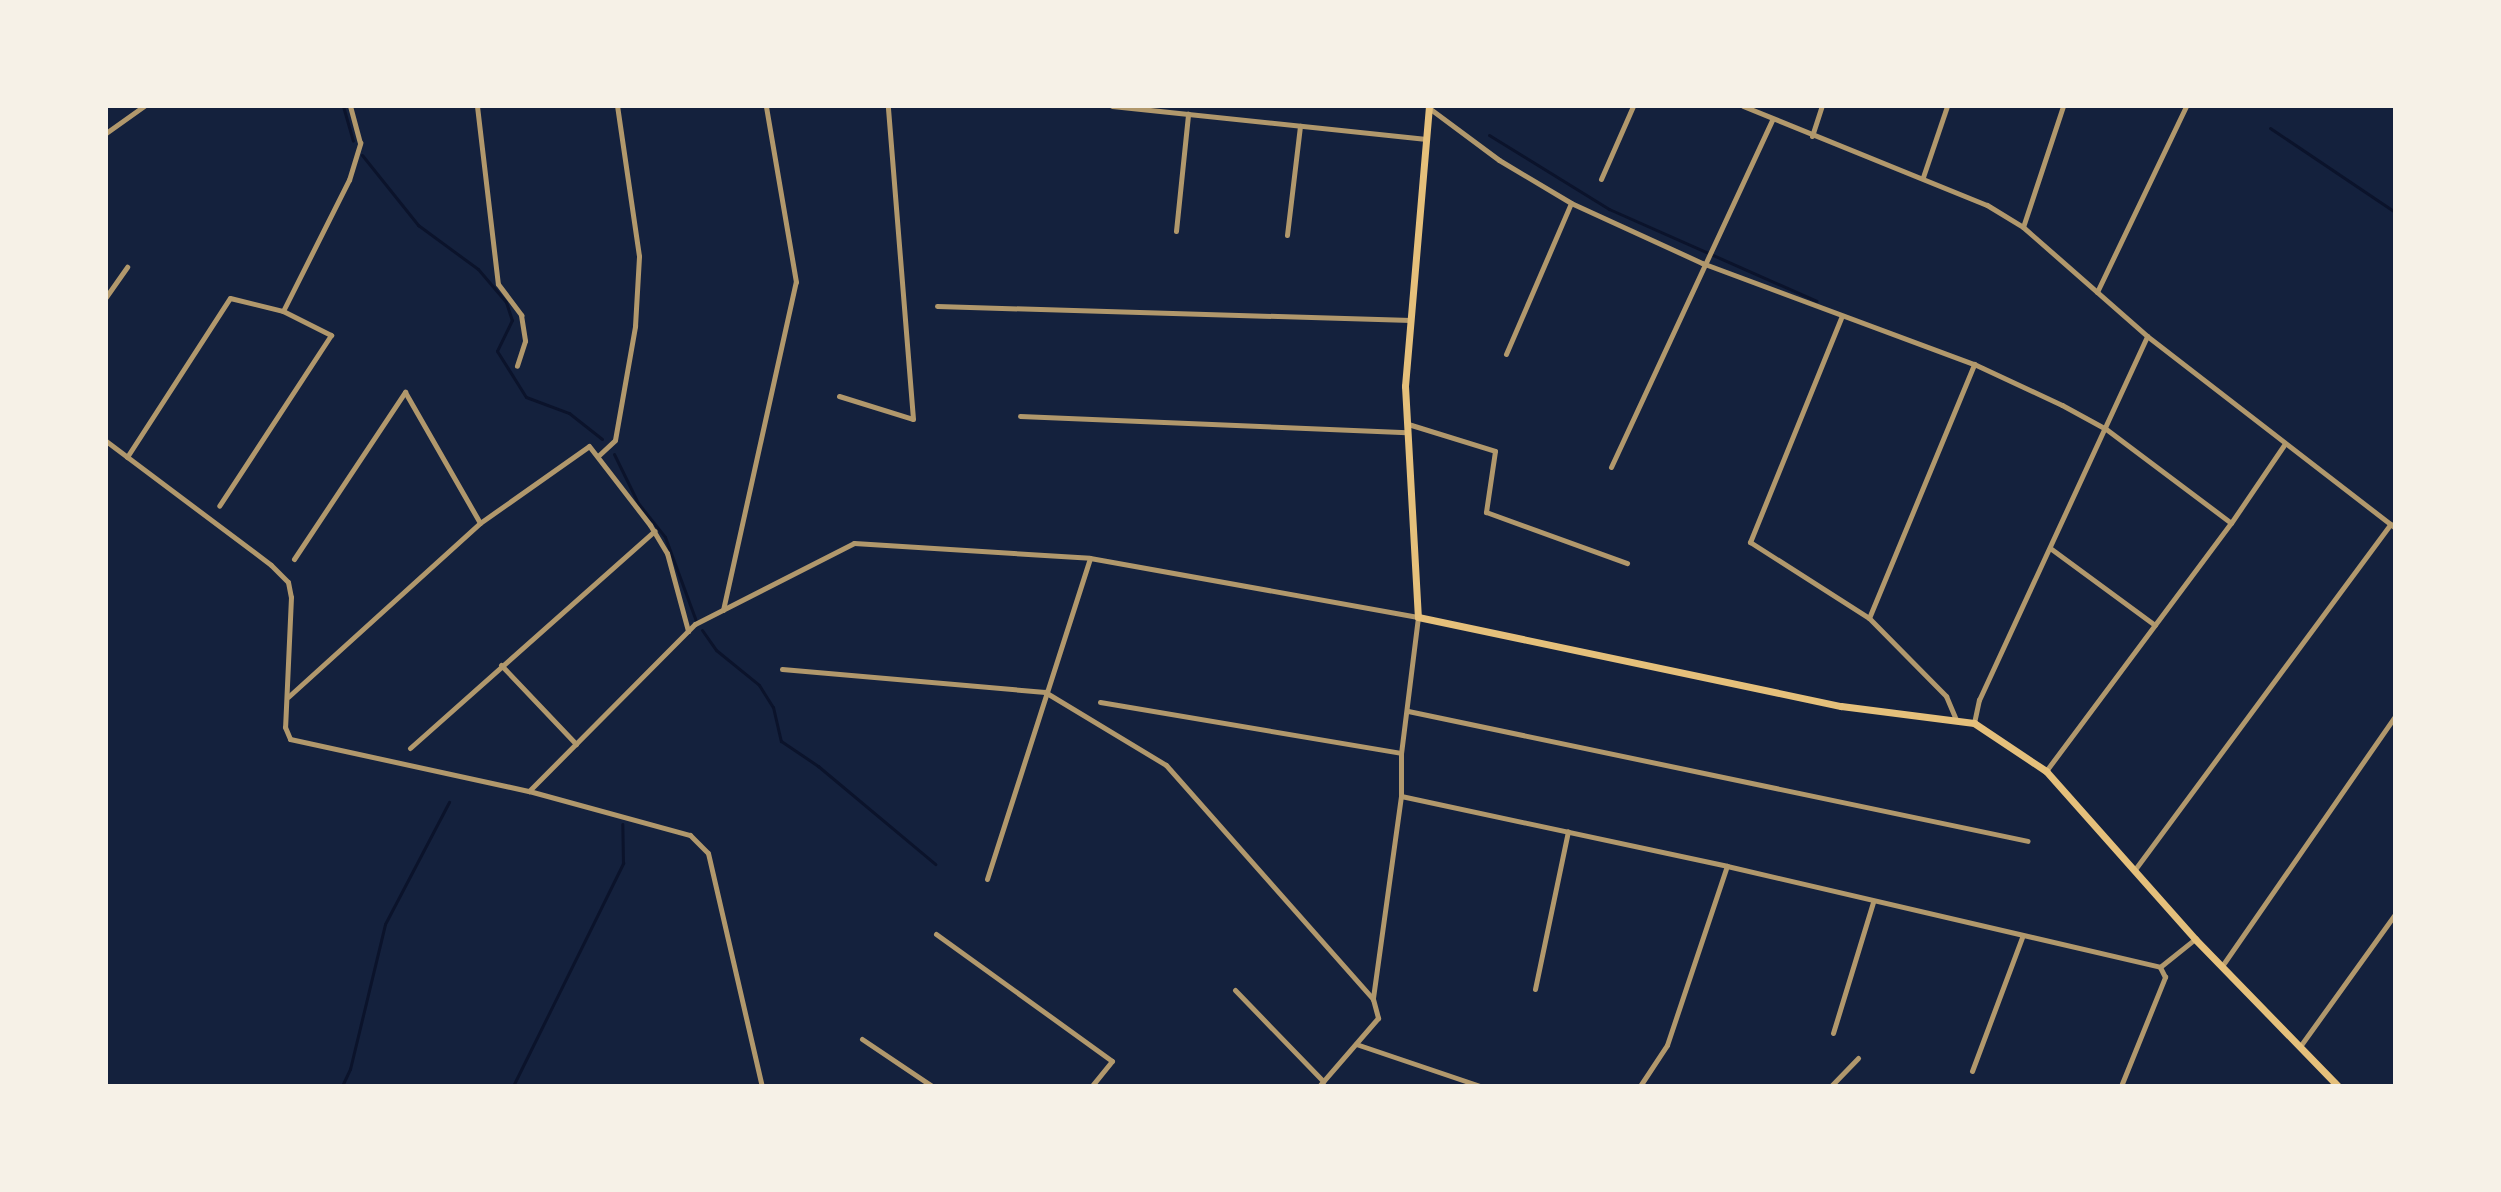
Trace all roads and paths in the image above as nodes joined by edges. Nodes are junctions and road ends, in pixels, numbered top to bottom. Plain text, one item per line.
1 (144, 106) edge
2 (350, 106) edge
3 (477, 106) edge
4 (617, 106) edge
5 (766, 106) edge
6 (888, 106) edge
7 (1112, 106) edge
8 (1633, 106) edge
9 (1743, 106) edge
10 (1822, 106) edge
11 (1947, 106) edge
12 (2063, 106) edge
13 (2186, 106) edge
14 (1429, 107) edge
15 (1188, 114) junction
16 (1772, 120) junction
17 (1300, 126) junction
18 (106, 133) edge
19 (1812, 136) junction
20 (1426, 139) junction
21 (1923, 177) junction
22 (1601, 179) dead end
23 (1571, 203) junction
24 (2023, 227) junction
25 (1176, 231) dead end
26 (1287, 235) dead end
27 (1702, 263) junction
28 (127, 267) dead end
29 (2097, 292) junction
30 (106, 297) edge
31 (937, 306) dead end
32 (283, 311) junction
33 (1841, 318) junction
34 (1411, 320) junction
35 (2147, 336) junction
36 (1506, 354) dead end
37 (1974, 364) junction
38 (517, 366) dead end
39 (839, 396) dead end
40 (1020, 416) dead end
41 (1407, 428) junction
42 (2106, 429) junction
43 (106, 441) edge
44 (2284, 445) junction
45 (598, 456) junction
46 (127, 457) junction
47 (1611, 467) dead end
48 (219, 506) dead end
49 (480, 523) junction
50 (2231, 523) junction
51 (2393, 526) edge
52 (654, 531) junction
53 (2050, 548) junction
54 (1090, 558) junction
55 (294, 559) dead end
56 (1627, 563) dead end
57 (723, 611) junction
58 (1418, 617) junction
59 (1869, 618) junction
60 (2155, 625) junction
61 (688, 632) junction
62 (501, 665) junction
63 (782, 669) dead end
64 (1045, 692) junction
65 (287, 698) junction
66 (1100, 702) dead end
67 (1408, 711) junction
68 (2395, 716) edge
69 (1956, 721) junction
70 (1974, 723) junction
71 (576, 744) junction
72 (410, 748) dead end
73 (1401, 753) junction
74 (2046, 771) junction
75 (529, 791) junction
76 (1401, 796) junction
77 (1568, 831) junction
78 (2028, 841) dead end
79 (1727, 866) junction
80 (2136, 868) junction
81 (987, 879) dead end
82 (1873, 902) junction
83 (2395, 914) edge
84 (936, 934) dead end
85 (2022, 937) junction
86 (2195, 939) junction
87 (2222, 966) junction
88 (2160, 967) junction
89 (1535, 989) dead end
90 (1235, 990) dead end
91 (1373, 999) junction
92 (1833, 1033) dead end
93 (862, 1039) dead end
94 (1356, 1044) junction
95 (2301, 1045) junction
96 (1858, 1058) dead end
97 (1972, 1071) dead end
98 (1463, 1083) edge
99 (1321, 1084) edge
100 (762, 1086) edge
101 (932, 1086) edge
102 (1092, 1086) edge
103 (1480, 1086) edge
104 (1640, 1086) edge
105 (1831, 1086) edge
106 (2121, 1086) edge
107 (2338, 1086) edge

1 - 18 street
2 - 32 street
3 - 38 street
4 - 45 street
5 - 57 street
6 - 39 street
7 - 15 street
8 - 22 street
9 - 16 street
10 - 19 street
11 - 21 street
12 - 24 street
13 - 29 street
14 - 20 main road
14 - 23 street
15 - 17 street
15 - 25 street
16 - 19 street
16 - 27 street
17 - 20 street
17 - 26 street
19 - 21 street
20 - 34 main road
21 - 24 street
23 - 27 street
23 - 36 street
24 - 29 street
27 - 33 street
27 - 47 street
28 - 30 street
29 - 35 street
31 - 34 street
32 - 46 street
32 - 48 street
33 - 37 street
33 - 59 street
34 - 41 main road
35 - 42 street
35 - 44 street
37 - 42 street
37 - 59 street
40 - 41 street
41 - 56 street
41 - 58 main road
42 - 50 street
42 - 53 street
43 - 46 street
44 - 50 street
44 - 51 street
45 - 49 street
45 - 52 street
46 - 65 street
49 - 55 street
49 - 65 street
50 - 60 street
51 - 80 street
52 - 61 street
52 - 62 street
53 - 60 street
53 - 70 street
54 - 57 street
54 - 58 street
54 - 64 street
57 - 61 street
58 - 67 street
58 - 69 main road
59 - 69 street
60 - 74 street
61 - 71 street
62 - 71 street
62 - 72 street
63 - 64 street
64 - 81 street
64 - 91 street
65 - 75 street
66 - 73 street
67 - 73 street
67 - 78 street
68 - 87 street
69 - 70 main road
70 - 74 main road
71 - 75 street
73 - 76 street
74 - 80 main road
75 - 100 street
76 - 77 street
76 - 91 street
77 - 79 street
77 - 89 street
79 - 82 street
79 - 104 street
80 - 86 main road
82 - 85 street
82 - 92 street
83 - 95 street
84 - 102 street
85 - 88 street
85 - 97 street
86 - 87 main road
86 - 88 street
87 - 95 main road
88 - 106 street
90 - 99 street
91 - 94 street
93 - 101 street
94 - 98 street
94 - 99 street
95 - 107 main road
96 - 105 street
98 - 103 street

